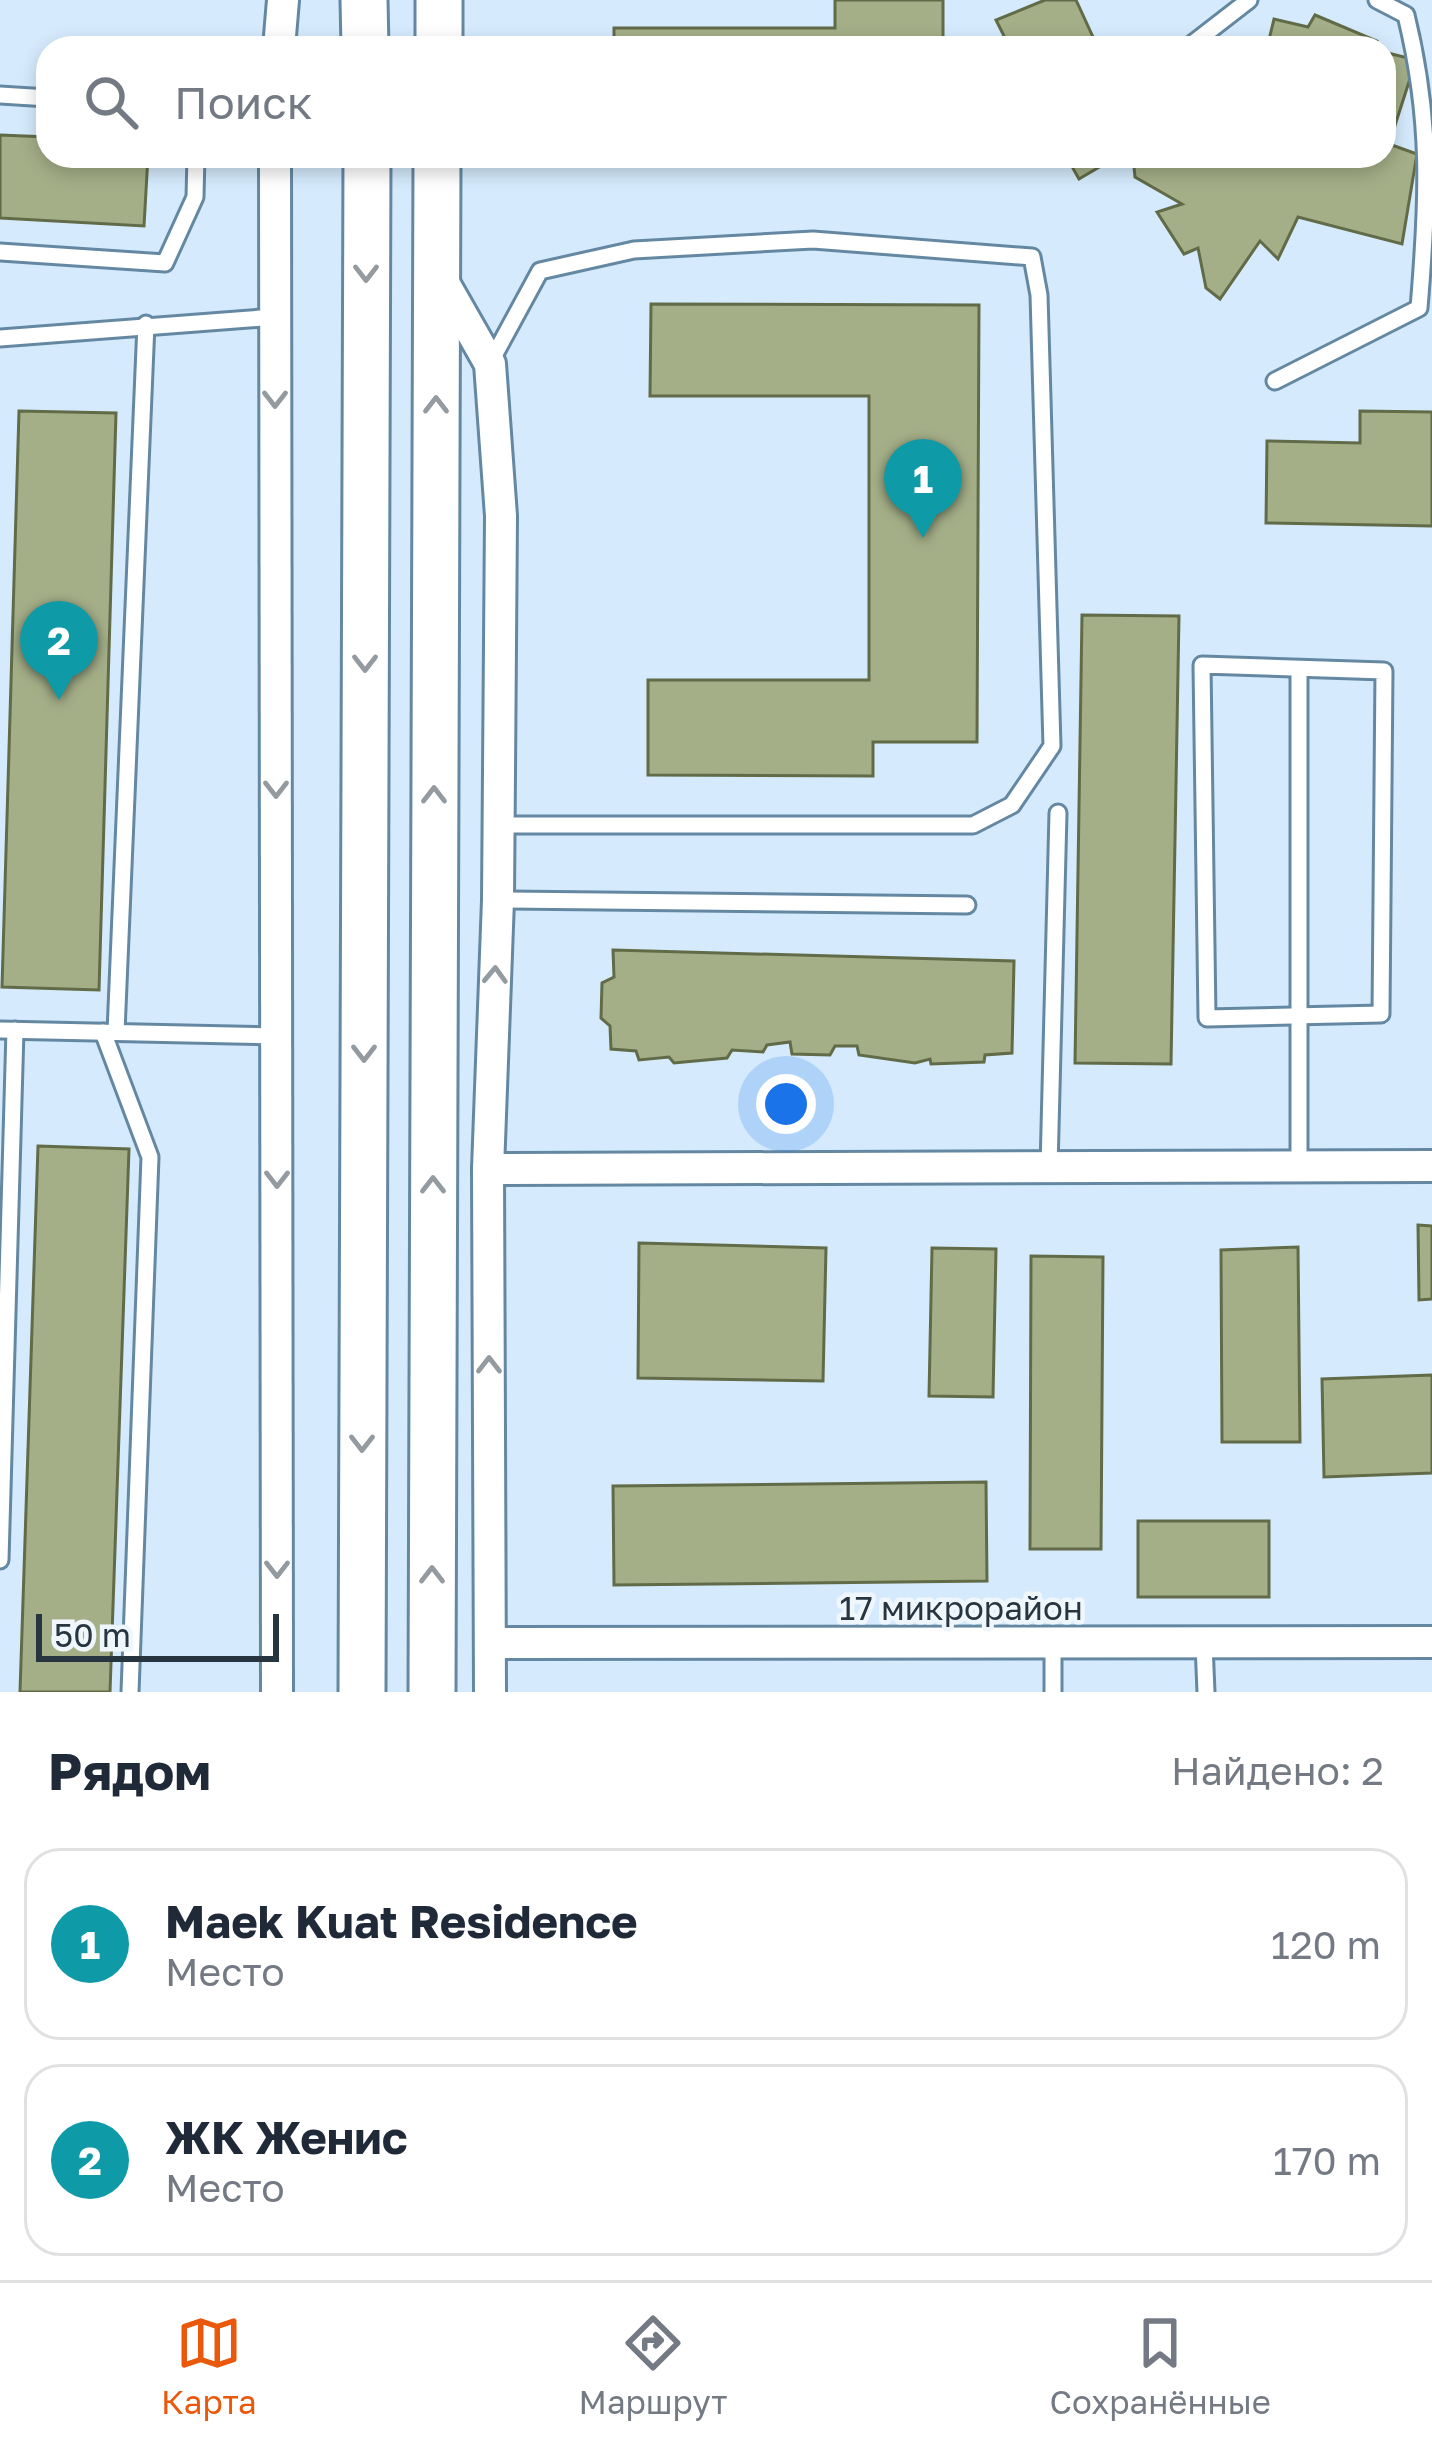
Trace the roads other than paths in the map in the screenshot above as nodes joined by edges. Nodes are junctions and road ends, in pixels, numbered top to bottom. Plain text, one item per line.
1 (283, 0) edge
2 (364, 0) edge
3 (439, 0) edge
4 (1249, 0) edge
5 (1378, 0) edge
6 (280, 36) edge
7 (365, 36) edge
8 (439, 36) edge
9 (1202, 36) edge
10 (0, 95) edge
11 (36, 97) edge
12 (196, 168) edge
13 (275, 168) edge
14 (367, 168) edge
15 (437, 168) edge
16 (0, 252) edge
17 (436, 269) junction
18 (275, 317) junction
19 (146, 324) junction
20 (0, 338) edge
21 (490, 364) junction
22 (1275, 381) dead end
23 (1299, 669) junction
24 (1058, 813) dead end
25 (495, 825) junction
26 (498, 900) junction
27 (967, 905) dead end
28 (1299, 1015) junction
29 (8, 1030) edge
30 (109, 1032) junction
31 (277, 1036) junction
32 (1432, 1166) edge
33 (1299, 1167) junction
34 (1049, 1168) junction
35 (488, 1169) junction
36 (0, 1560) edge
37 (1432, 1642) edge
38 (490, 1643) junction
39 (1053, 1644) junction
40 (1204, 1644) junction
41 (130, 1692) edge
42 (277, 1692) edge
43 (362, 1692) edge
44 (432, 1692) edge
45 (490, 1692) edge
46 (1053, 1692) edge
47 (1206, 1692) edge

1 - 6 street
2 - 7 main road
3 - 8 main road
4 - 9 lane
5 - 22 lane
10 - 11 lane
12 - 16 lane
13 - 18 street
14 -> 43 main road
15 - 17 main road
17 - 21 street
44 -> 17 main road
18 - 19 lane
18 -> 31 street
19 - 20 lane
19 - 30 lane
21 - 25 street
21 - 25 lane
23 - 28 lane
23 - 28 lane
23 - 28 lane
24 - 34 lane
25 - 26 street
26 - 27 lane
35 -> 26 street
28 - 33 lane
29 - 30 lane
29 - 36 lane
30 - 31 lane
30 - 41 lane
31 -> 42 street
32 - 33 street
33 - 34 street
34 - 35 street
38 -> 35 street
37 - 40 street, 17 микрорайон
38 - 39 street, 17 микрорайон
38 - 45 street
39 - 40 street, 17 микрорайон
39 - 46 lane
40 - 47 lane

